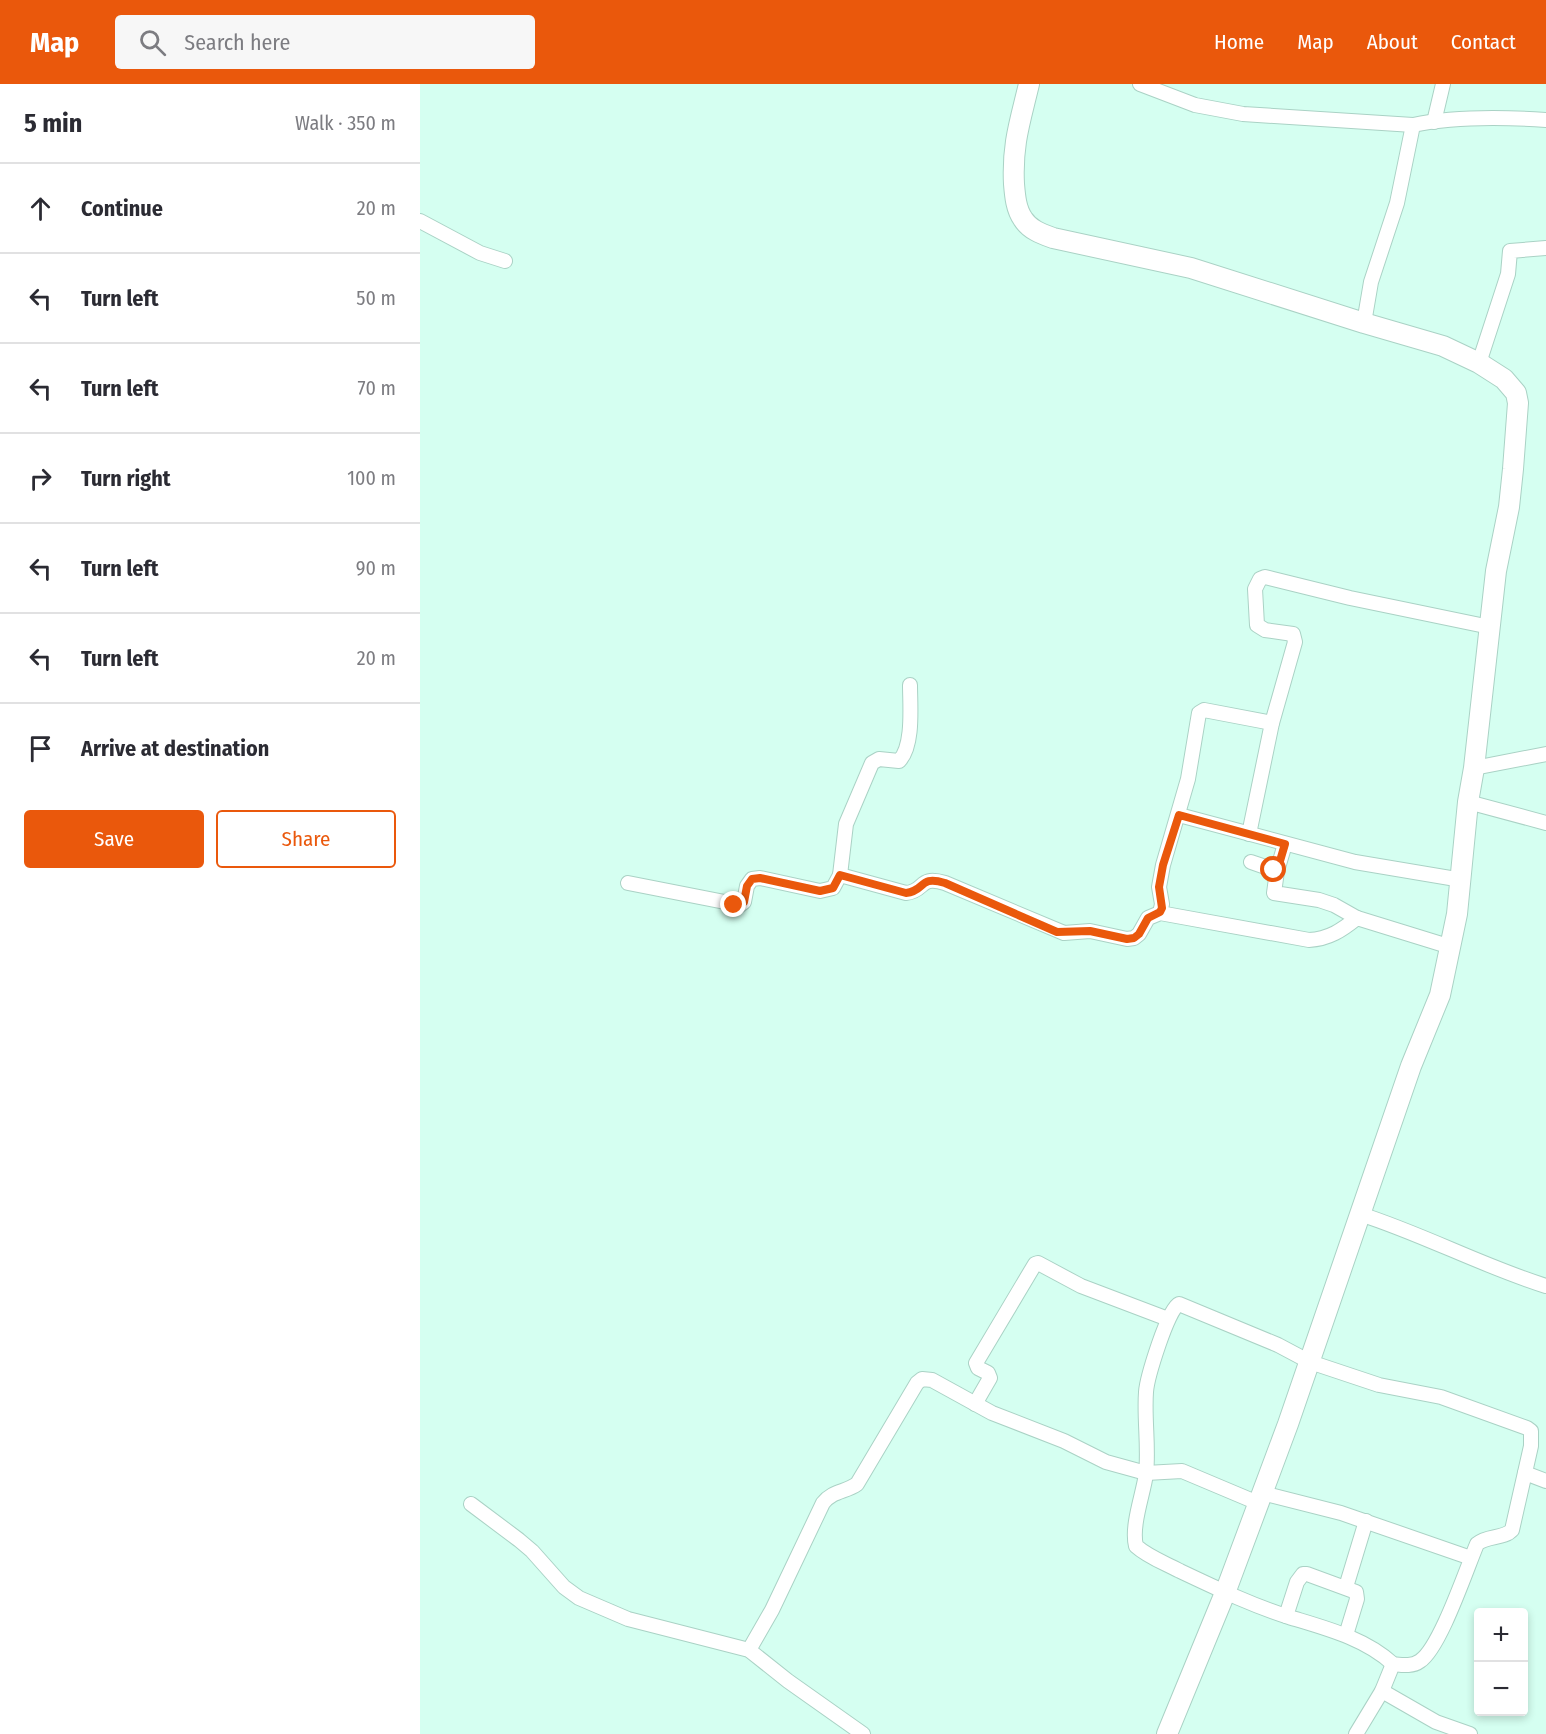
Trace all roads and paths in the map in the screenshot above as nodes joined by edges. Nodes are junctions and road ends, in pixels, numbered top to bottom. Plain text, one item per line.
1 (1029, 84) edge
2 (1140, 84) edge
3 (1443, 84) edge
4 (1546, 120) edge
5 (1434, 122) junction
6 (1413, 125) junction
7 (420, 221) edge
8 (1546, 248) edge
9 (505, 261) dead end
10 (1364, 323) junction
11 (1479, 363) junction
12 (1490, 627) junction
13 (910, 685) dead end
14 (1272, 723) junction
15 (1546, 754) edge
16 (1474, 768) junction
17 (1468, 802) junction
18 (1179, 815) junction
19 (1546, 823) edge
20 (1249, 834) junction
21 (1285, 844) junction
22 (1251, 862) dead end
23 (1277, 871) junction
24 (840, 875) junction
25 (1462, 880) junction
26 (627, 883) dead end
27 (1160, 912) junction
28 (1358, 918) junction
29 (1450, 947) junction
30 (1360, 1214) junction
31 (1546, 1286) edge
32 (1168, 1319) junction
33 (1310, 1362) junction
34 (975, 1404) junction
35 (1146, 1473) junction
36 (1525, 1473) junction
37 (1546, 1480) edge
38 (1260, 1498) junction
39 (471, 1504) dead end
40 (1366, 1521) junction
41 (1471, 1558) junction
42 (1346, 1587) junction
43 (1225, 1593) junction
44 (1286, 1616) junction
45 (1346, 1635) junction
46 (749, 1650) junction
47 (1393, 1664) junction
48 (1382, 1691) junction
49 (1463, 1733) edge
50 (863, 1734) edge
51 (1167, 1734) edge
52 (1356, 1734) edge

1 - 10 street
2 - 6 street
3 - 5 street
4 - 5 street
5 - 6 street
6 - 10 street
7 - 9 street
8 - 11 street
10 - 11 street
11 - 12 street
12 - 14 street
12 - 16 street
13 - 24 street
14 - 18 street
14 - 20 street
15 - 16 street
16 - 17 street
17 - 19 street
17 - 25 street
18 - 20 street
18 - 27 street
20 - 21 street
21 - 23 street
21 - 25 street
22 - 23 street
23 - 28 street
24 - 26 street
24 - 27 street
25 - 29 street
27 - 28 street
28 - 29 street
29 - 30 street
30 - 31 street
30 - 33 street
32 - 33 street
32 - 34 street
32 - 35 street
33 - 36 street
33 - 38 street
34 - 35 street
34 - 46 street
35 - 38 street
35 - 43 street
36 - 37 street
36 - 41 street
38 - 40 street
38 - 43 street
39 - 46 street
40 - 41 street
40 - 42 street
41 - 47 street
42 - 44 street
42 - 45 street
43 - 44 street
43 - 51 street
44 - 45 street
45 - 47 street
46 - 50 street
47 - 48 street
48 - 49 street
48 - 52 street

